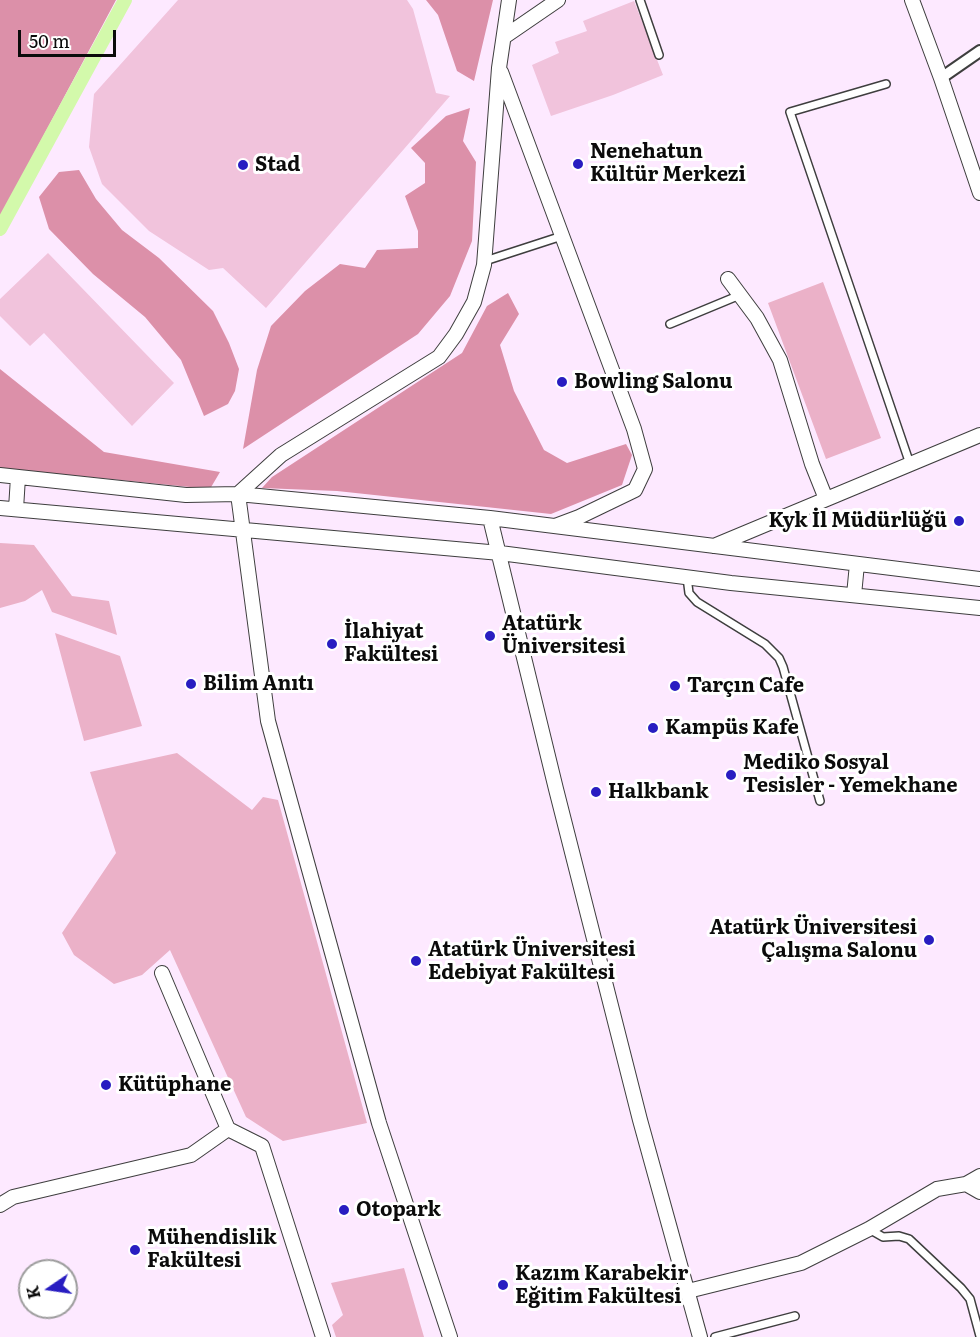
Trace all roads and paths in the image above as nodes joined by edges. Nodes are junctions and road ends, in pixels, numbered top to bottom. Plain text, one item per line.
1 (509, 0) edge
2 (558, 0) edge
3 (640, 0) edge
4 (912, 0) edge
5 (504, 37) junction
6 (980, 51) edge
7 (658, 55) dead end
8 (499, 68) junction
9 (941, 78) junction
10 (886, 84) dead end
11 (980, 194) edge
12 (562, 236) junction
13 (484, 261) junction
14 (728, 279) dead end
15 (740, 295) junction
16 (670, 324) dead end
17 (980, 435) edge
18 (910, 464) junction
19 (0, 475) edge
20 (18, 477) junction
21 (238, 494) junction
22 (826, 499) junction
23 (0, 508) edge
24 (16, 509) junction
25 (490, 518) junction
26 (553, 527) junction
27 (241, 528) junction
28 (712, 546) junction
29 (500, 553) junction
30 (857, 564) junction
31 (687, 577) junction
32 (980, 579) edge
33 (854, 595) junction
34 (980, 608) edge
35 (820, 801) dead end
36 (162, 973) dead end
37 (228, 1129) junction
38 (980, 1176) edge
39 (966, 1184) junction
40 (980, 1192) edge
41 (0, 1205) edge
42 (869, 1229) junction
43 (688, 1291) junction
44 (980, 1303) edge
45 (971, 1304) junction
46 (795, 1316) dead end
47 (738, 1334) edge
48 (980, 1336) edge
49 (323, 1337) edge
50 (450, 1337) edge
51 (700, 1337) edge
52 (715, 1337) edge

1 - 5 street
2 - 5 street
3 - 7 lane
4 - 9 street
5 - 8 street
6 - 9 street
8 - 12 street
8 - 13 street
9 - 11 street
10 - 18 lane
12 - 13 lane
12 - 26 street
13 - 21 street
14 - 15 street
15 - 16 lane
15 - 22 street
17 - 18 street
18 - 22 street
19 - 20 street
20 - 21 street
20 - 24 street
21 - 25 street
21 - 27 street
22 - 28 street
23 - 24 street
24 - 27 street
25 - 26 street
25 - 29 street
26 - 28 street
27 - 29 street
27 - 50 street
28 - 30 street
29 - 31 street
29 - 43 street
30 - 32 street
30 - 33 street
31 - 33 street
31 - 35 lane
33 - 34 street
36 - 37 street
37 - 41 street
37 - 49 street
38 - 39 street
39 - 40 street
39 - 42 street
42 - 43 street
42 - 45 lane
43 - 51 street
44 - 45 lane
45 - 48 lane
46 - 47 lane
47 - 52 lane

